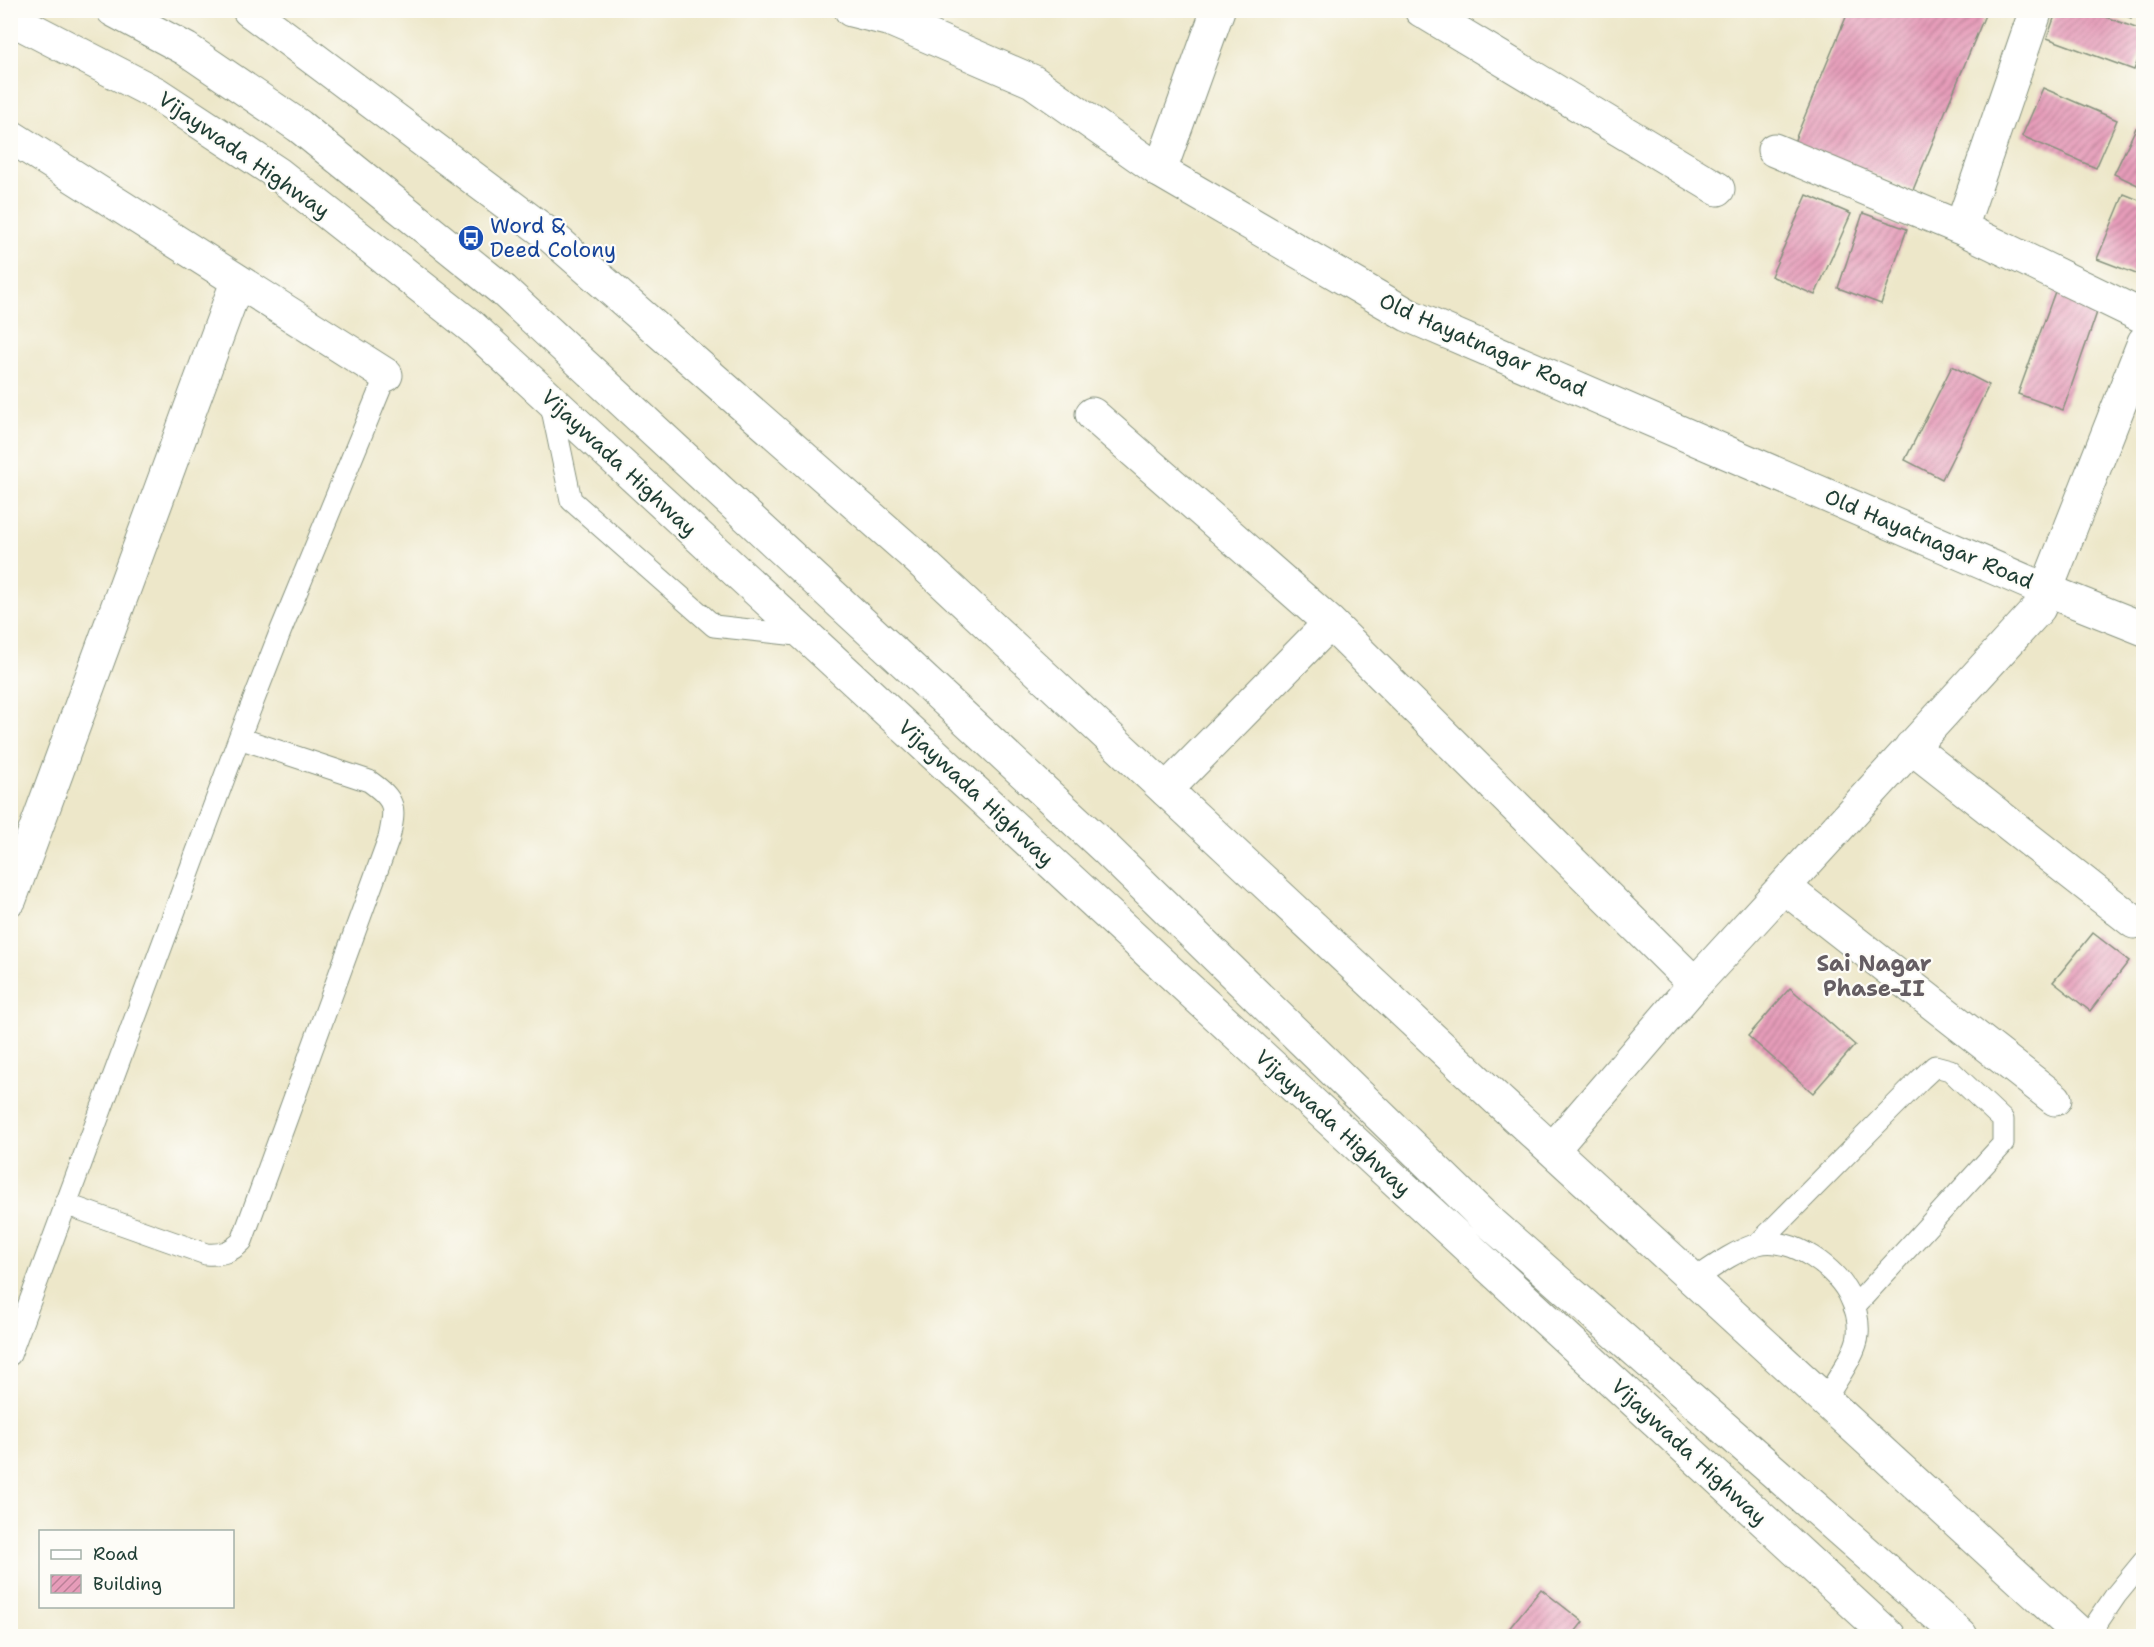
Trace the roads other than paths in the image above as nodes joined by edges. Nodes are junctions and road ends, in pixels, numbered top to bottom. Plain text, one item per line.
1 (113, 10) edge
2 (249, 10) edge
3 (851, 10) edge
4 (1218, 10) edge
5 (1421, 10) edge
6 (2036, 10) edge
7 (16, 20) edge
8 (10, 136) edge
9 (1774, 150) dead end
10 (1160, 171) junction
11 (1718, 189) dead end
12 (1961, 228) junction
13 (237, 282) junction
14 (2144, 317) edge
15 (2144, 342) edge
16 (386, 375) joint
17 (550, 400) junction
18 (1092, 414) dead end
19 (2046, 590) junction
20 (1330, 623) junction
21 (2144, 629) edge
22 (806, 636) junction
23 (239, 738) junction
24 (1911, 747) junction
25 (1166, 790) junction
26 (1784, 887) junction
27 (10, 898) edge
28 (2134, 922) dead end
29 (1695, 984) junction
30 (2055, 1099) dead end
31 (1553, 1149) junction
32 (65, 1204) junction
33 (1758, 1244) junction
34 (1694, 1280) junction
35 (1854, 1307) junction
36 (10, 1355) edge
37 (1825, 1400) junction
38 (2144, 1561) edge
39 (1889, 1636) edge
40 (1961, 1636) edge
41 (2082, 1636) edge
42 (2088, 1636) edge

1 - 40 main road, Vijaywada Highway
2 - 25 main road
3 - 10 main road, Old Hayatnagar Road
4 - 10 main road
5 - 11 main road
6 - 12 main road
7 - 17 main road, Vijaywada Highway
8 - 13 main road
9 - 12 main road
10 - 19 main road, Old Hayatnagar Road
12 - 14 main road
13 - 16 main road
13 - 27 main road
15 - 19 main road
16 - 23 lane
17 - 22 main road, Vijaywada Highway
17 - 22 lane
18 - 20 main road
19 - 21 main road, Old Hayatnagar Road
19 - 24 main road
20 - 25 main road
20 - 29 main road
22 - 39 main road, Vijaywada Highway
23 - 32 lane
23 - 32 lane
24 - 26 main road
24 - 28 main road
25 - 31 main road
26 - 29 main road
26 - 30 main road
29 - 31 main road
31 - 34 main road
32 - 36 lane
33 - 34 lane
33 - 35 lane
33 - 35 lane
34 - 37 main road
35 - 37 lane
37 - 41 main road
38 - 42 lane

